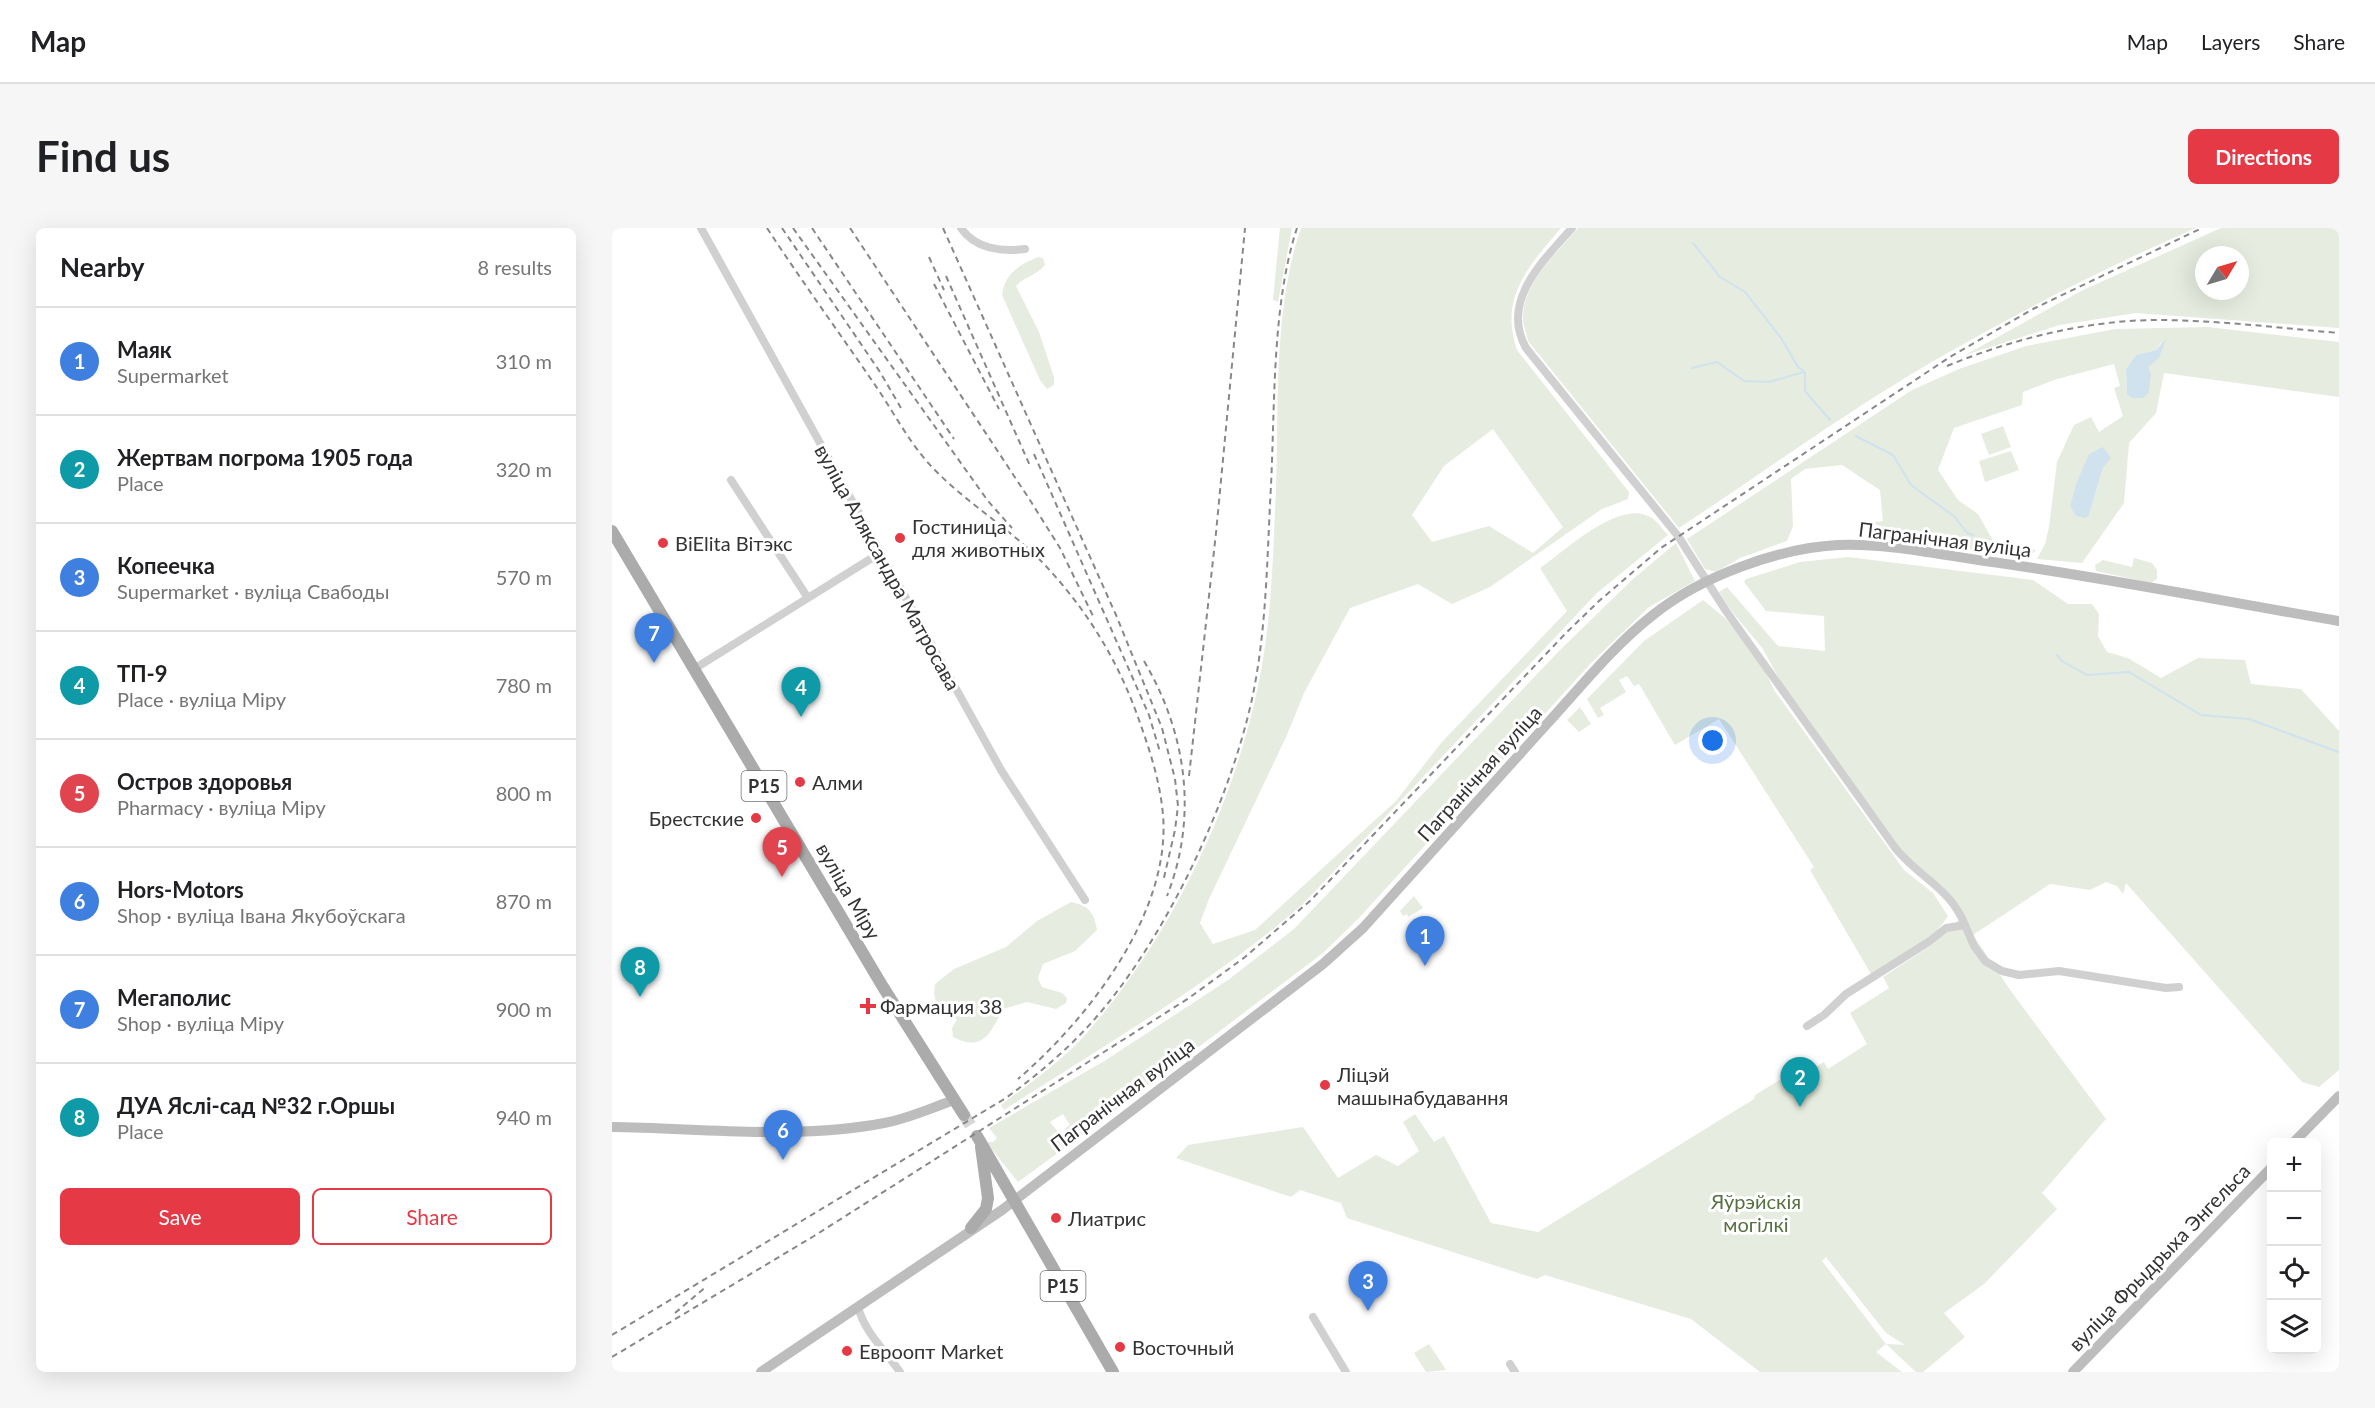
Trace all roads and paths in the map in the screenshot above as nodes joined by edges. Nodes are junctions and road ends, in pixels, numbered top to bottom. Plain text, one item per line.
1 (701, 228) edge
2 (961, 228) edge
3 (1572, 228) edge
4 (1026, 249) dead end
5 (731, 480) dead end
6 (612, 531) edge
7 (880, 553) junction
8 (1708, 583) junction
9 (808, 598) junction
10 (2339, 621) edge
11 (694, 669) junction
12 (1085, 900) dead end
13 (1965, 925) junction
14 (2179, 987) dead end
15 (1807, 1026) dead end
16 (2339, 1096) edge
17 (954, 1100) junction
18 (612, 1127) edge
19 (973, 1130) junction
20 (2299, 1138) edge
21 (2267, 1171) edge
22 (1013, 1200) junction
23 (971, 1228) junction
24 (858, 1307) junction
25 (1313, 1317) dead end
26 (761, 1372) edge
27 (900, 1372) edge
28 (1113, 1372) edge
29 (1346, 1372) edge
30 (2073, 1372) edge

1 - 7 street, вуліца Аляксандра Матросава
2 - 4 street
3 - 8 street
5 - 9 street
6 - 11 main road, вуліца Міру / Р15
7 - 9 street
7 - 12 street, вуліца Аляксандра Матросава
8 - 10 street, Пагранічная вуліца
8 - 13 street
8 - 22 street, Пагранічная вуліца
9 - 11 street
11 - 17 main road, вуліца Міру / Р15
13 - 14 street
13 - 15 street
16 - 20 street
17 - 18 street
17 - 19 main road, вуліца Міру / Р15
19 - 22 main road, вуліца Міру / Р15
19 - 23 main road
21 - 30 street, вуліца Фрыдрыха Энгельса
22 - 23 street, Пагранічная вуліца
22 - 28 main road, вуліца Міру / Р15
23 - 24 street, Пагранічная вуліца
24 - 26 street, Пагранічная вуліца
24 - 27 street
25 - 29 street

